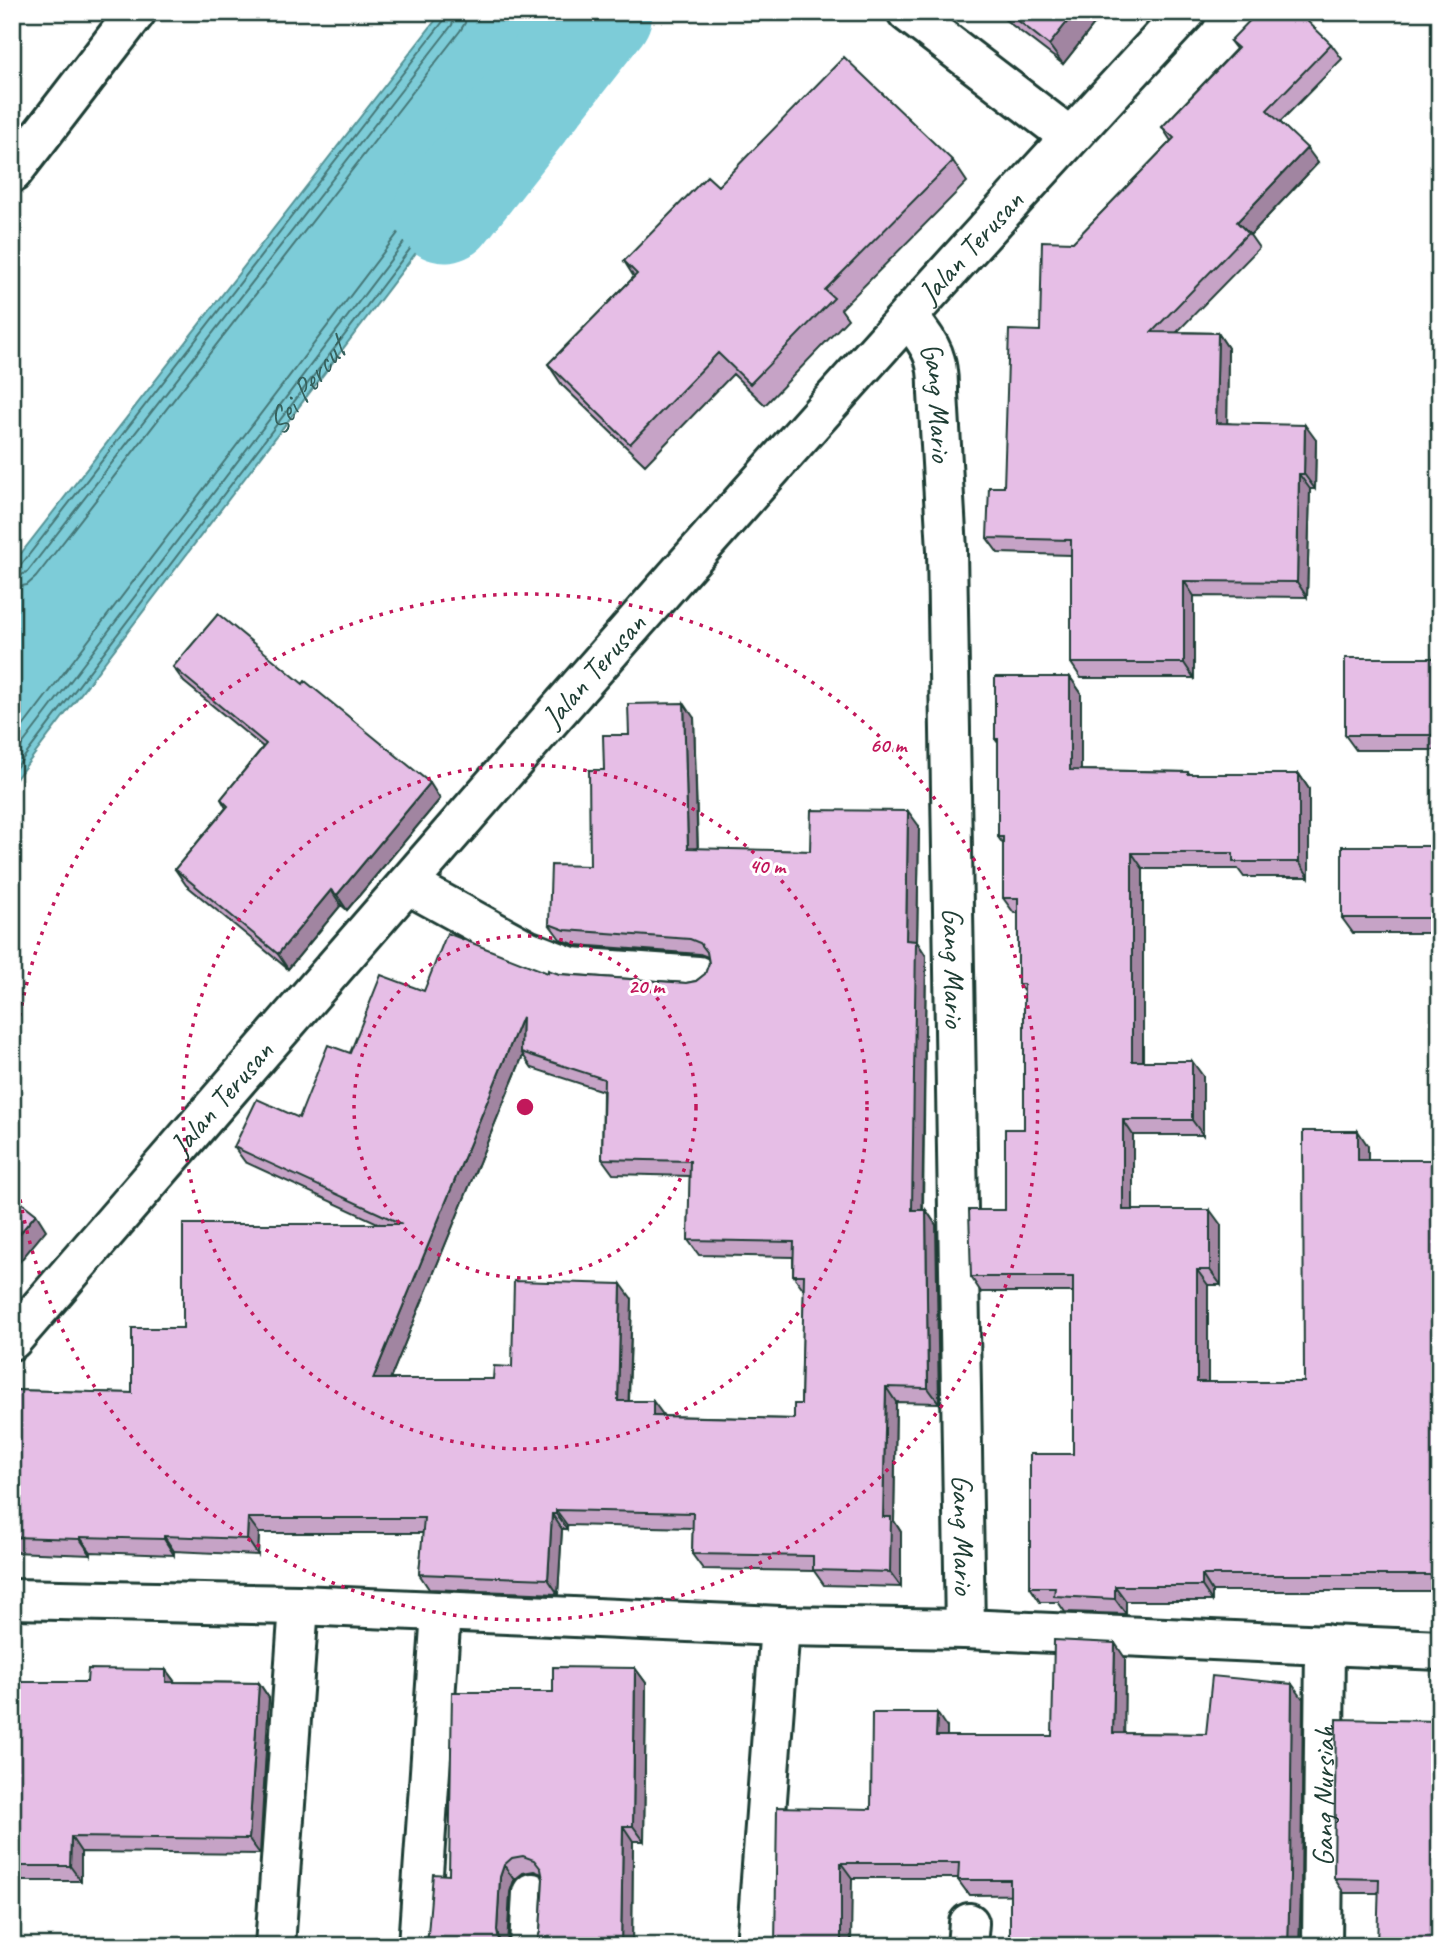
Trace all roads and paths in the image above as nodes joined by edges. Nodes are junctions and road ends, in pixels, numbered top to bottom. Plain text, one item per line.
1 (136, 12) edge
2 (907, 12) edge
3 (1186, 12) edge
4 (1070, 137) junction
5 (12, 173) edge
6 (908, 316) junction
7 (407, 884) junction
8 (698, 976) edge
9 (12, 1340) edge
10 (12, 1599) edge
11 (299, 1605) junction
12 (441, 1612) junction
13 (780, 1626) junction
14 (965, 1629) junction
15 (1325, 1644) junction
16 (1440, 1650) edge
17 (532, 1893) dead end
18 (275, 1946) edge
19 (418, 1946) edge
20 (529, 1946) edge
21 (756, 1946) edge
22 (1322, 1946) edge

1 - 5 street
2 - 4 street
3 - 4 street, Jalan Terusan
4 - 6 street, Jalan Terusan
6 - 7 street, Jalan Terusan
6 - 14 street, Gang Mario
7 - 8 street
7 - 9 street, Jalan Terusan
10 - 11 street
11 - 12 street
11 - 18 street
12 - 13 street
12 - 19 street
13 - 14 street
13 - 21 street
14 - 15 street
15 - 16 street
15 - 22 street, Gang Nursiah
17 - 20 street

